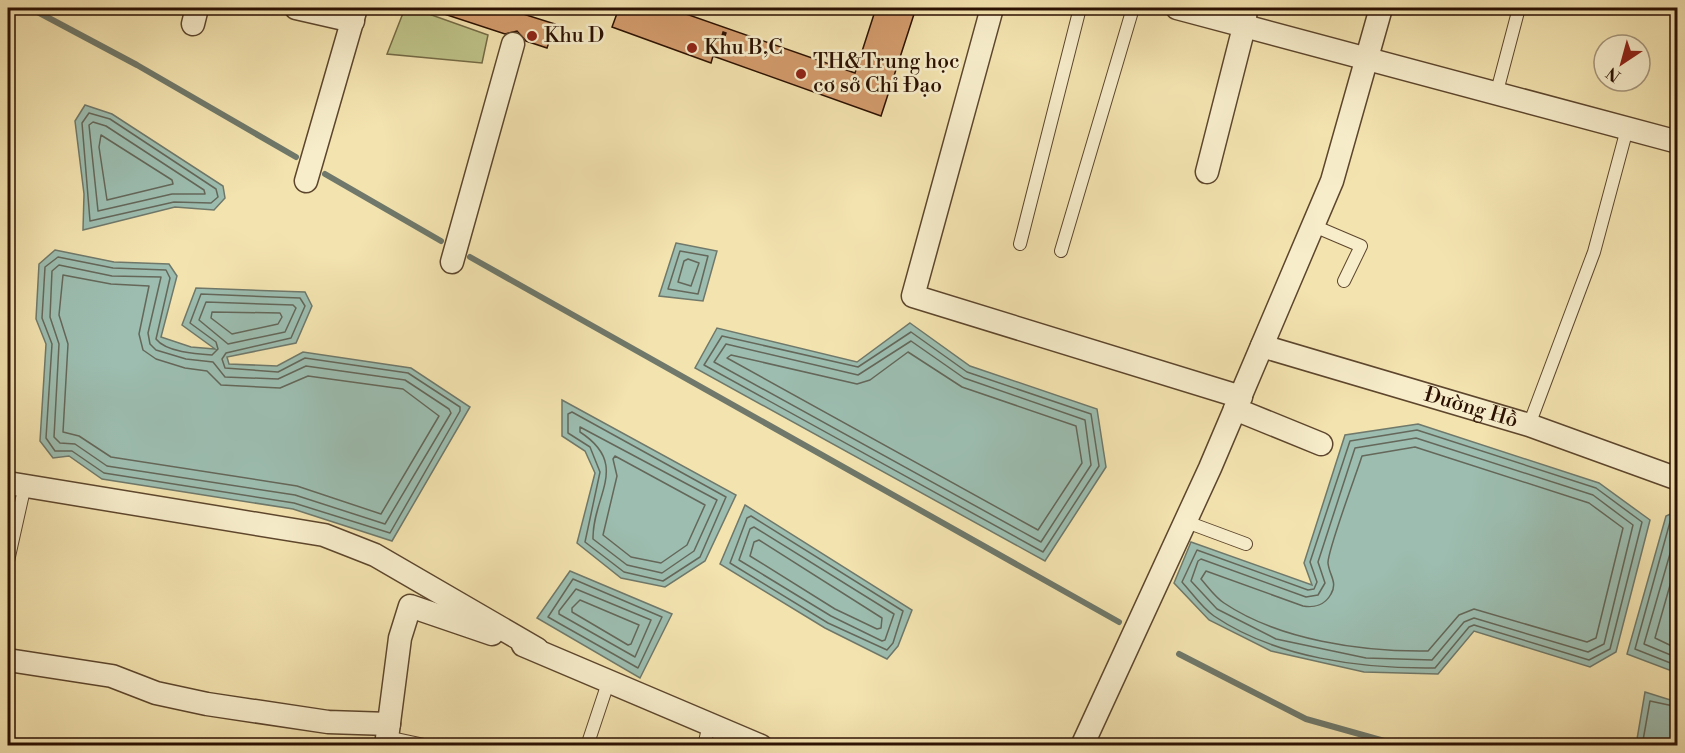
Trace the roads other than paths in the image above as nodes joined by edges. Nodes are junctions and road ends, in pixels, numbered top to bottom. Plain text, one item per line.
1 (296, 8) edge
2 (992, 8) edge
3 (1080, 8) edge
4 (1132, 8) edge
5 (1177, 8) edge
6 (1381, 8) edge
7 (1519, 8) edge
8 (355, 14) edge
9 (1245, 17) edge
10 (513, 44) dead end
11 (1367, 61) junction
12 (1496, 95) junction
13 (1627, 129) junction
14 (1677, 142) edge
15 (1207, 172) dead end
16 (306, 181) dead end
17 (1314, 226) junction
18 (1020, 244) dead end
19 (1061, 251) dead end
20 (452, 262) dead end
21 (1344, 281) dead end
22 (1262, 346) junction
23 (1238, 403) junction
24 (1529, 425) junction
25 (1321, 444) dead end
26 (1676, 472) edge
27 (16, 484) edge
28 (1184, 521) junction
29 (1246, 544) dead end
30 (8, 561) edge
31 (420, 581) junction
32 (410, 606) junction
33 (537, 649) junction
34 (8, 660) edge
35 (609, 680) junction
36 (707, 735) edge
37 (387, 736) edge
38 (429, 746) edge
39 (587, 746) edge
40 (761, 746) edge
41 (1082, 746) edge

1 - 8 street
2 - 23 street
3 - 18 lane
4 - 19 lane
5 - 9 street
6 - 11 street
7 - 12 lane
8 - 16 street
9 - 11 street
9 - 15 street
10 - 20 street
11 - 12 street
11 - 17 street
12 - 13 street
13 - 14 street
13 - 24 lane
17 - 21 lane
17 - 22 street
22 - 23 street
22 - 24 street, Đường Hồ
23 - 25 street
23 - 28 street
24 - 26 street, Đường Hồ
27 - 30 lane
27 - 31 street
28 - 29 lane
28 - 41 street
31 - 32 street
31 - 33 street
32 - 33 street
32 - 37 street
33 - 35 street
34 - 37 street
35 - 36 street
35 - 39 lane
36 - 40 street
37 - 38 lane

